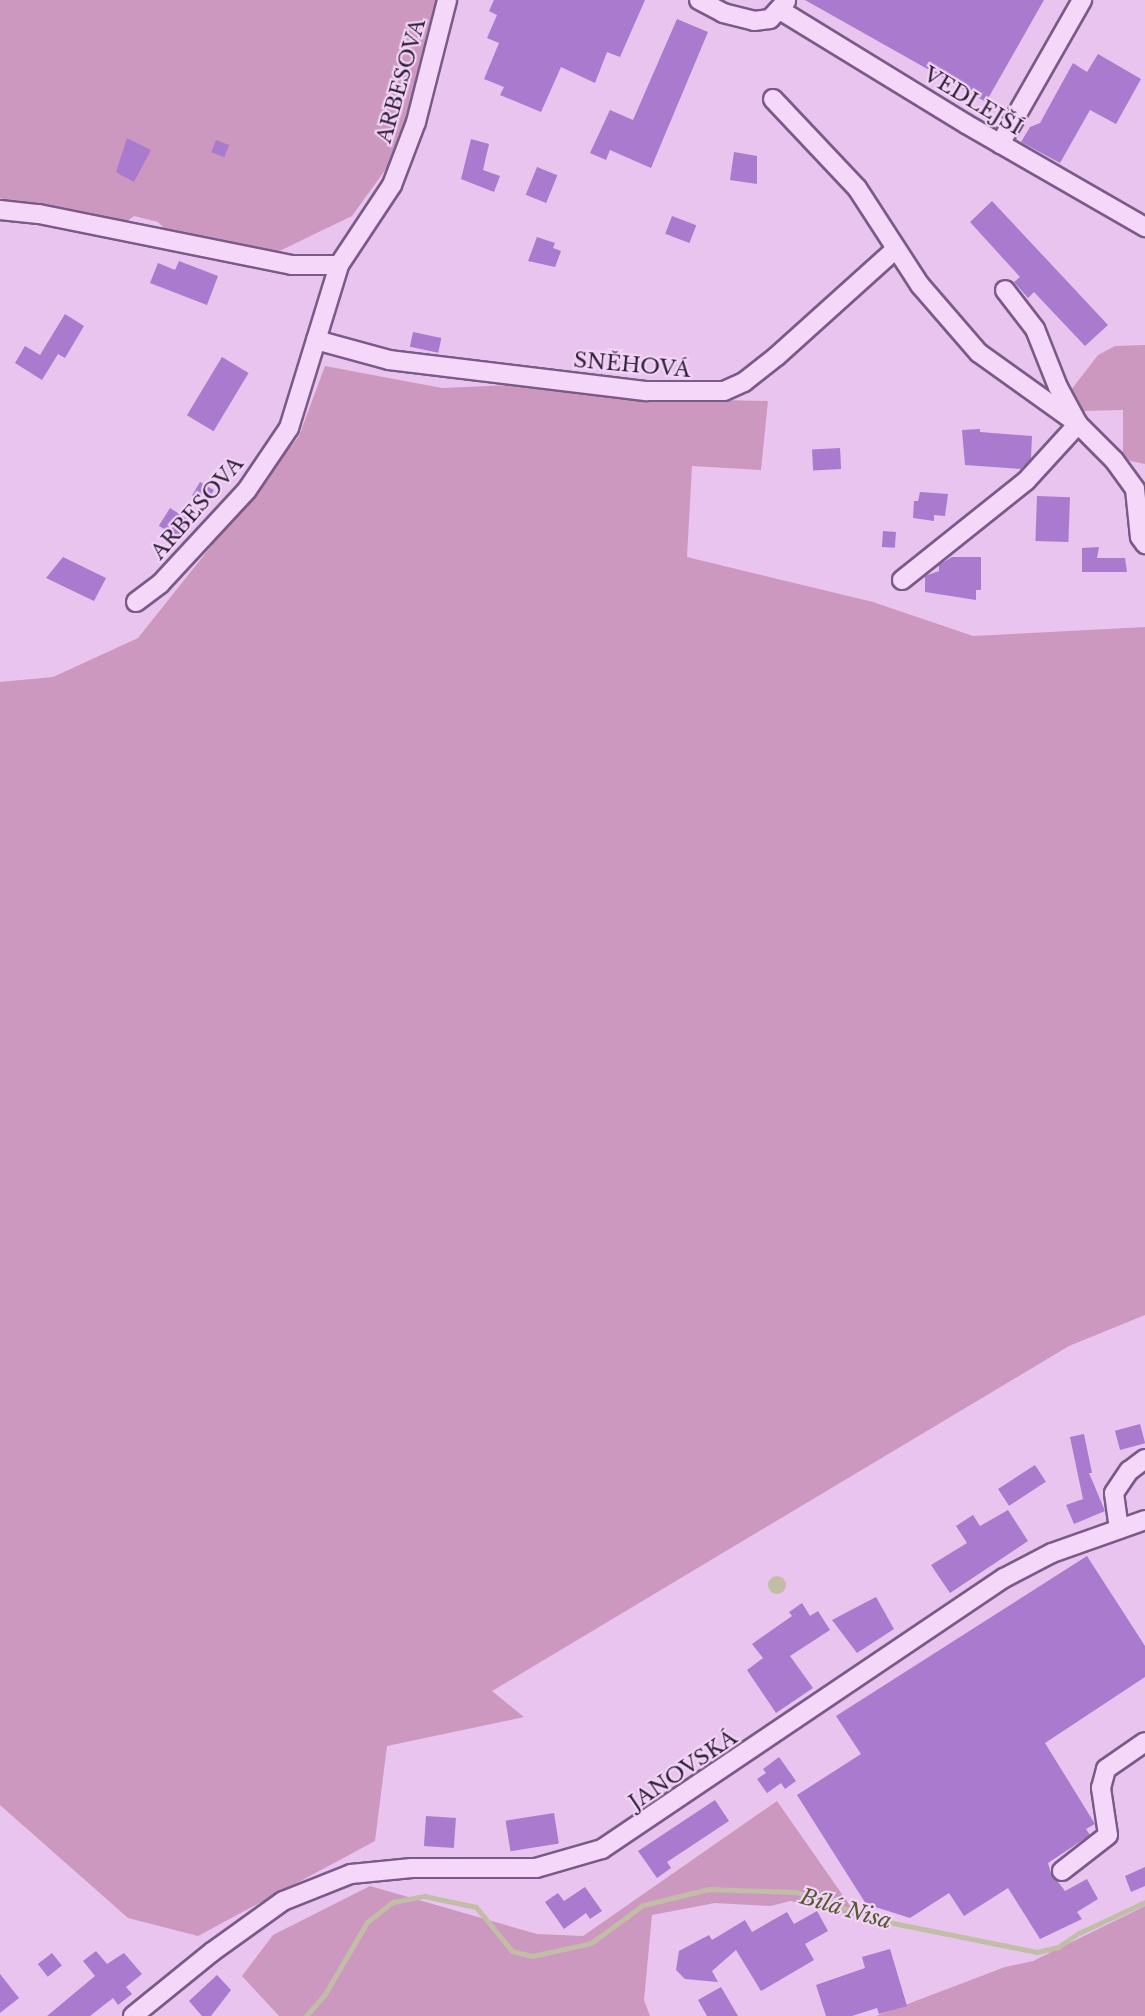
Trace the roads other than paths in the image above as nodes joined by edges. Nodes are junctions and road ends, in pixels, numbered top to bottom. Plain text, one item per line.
1 (447, 0) edge
2 (699, 0) edge
3 (1082, 0) edge
4 (783, 5) edge
5 (773, 99) dead end
6 (1000, 144) junction
7 (0, 210) edge
8 (1145, 227) edge
9 (896, 249) junction
10 (339, 265) junction
11 (1005, 290) dead end
12 (316, 340) junction
13 (1078, 424) junction
14 (1145, 544) edge
15 (902, 580) dead end
16 (136, 602) dead end
17 (1145, 1459) edge
18 (1145, 1520) edge
19 (1119, 1529) junction
20 (1145, 1742) edge
21 (1062, 1871) dead end
22 (132, 2016) edge

1 - 10 street, ARBESOVA
2 - 4 street
3 - 6 street
4 - 6 street, VEDLEJŠÍ
5 - 9 street
6 - 8 street, VEDLEJŠÍ
7 - 10 street
9 - 12 street, SNĚHOVÁ
9 - 13 street
10 - 12 street, ARBESOVA
11 - 13 street
12 - 16 street, ARBESOVA
13 - 14 street
13 - 15 street
17 - 19 street
18 - 19 street, JANOVSKÁ
19 - 22 street, JANOVSKÁ
20 - 21 street

